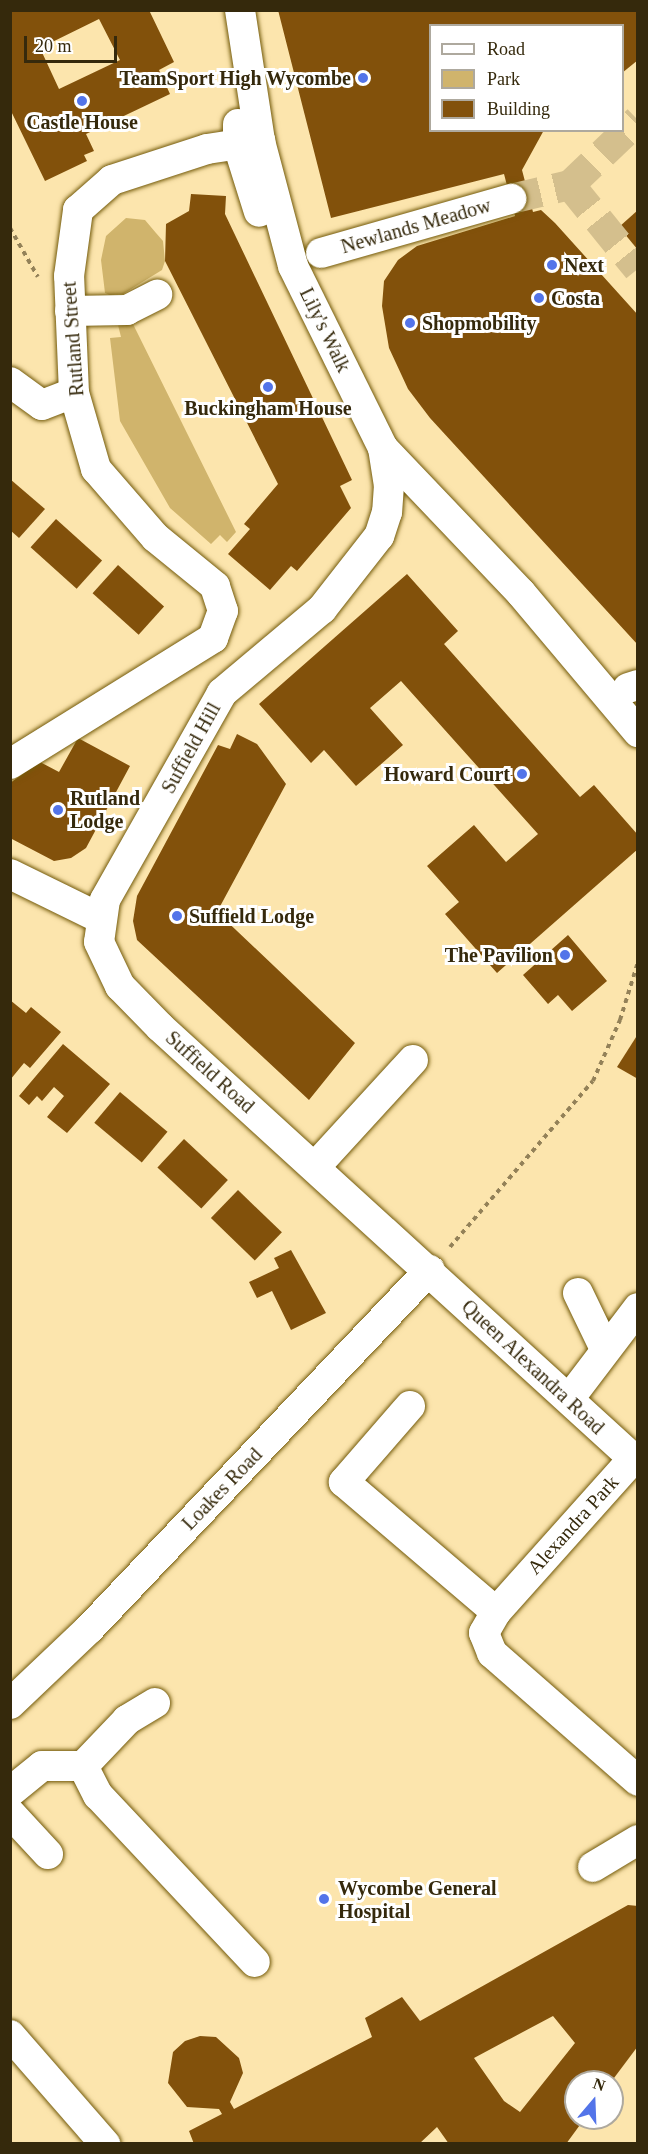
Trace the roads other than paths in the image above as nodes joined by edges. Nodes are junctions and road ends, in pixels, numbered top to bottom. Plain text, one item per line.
1 (239, 10) edge
2 (249, 143) junction
3 (511, 200) tunnel mouth
4 (321, 253) dead end
5 (157, 295) dead end
6 (70, 311) junction
7 (10, 382) edge
8 (74, 393) junction
9 (376, 451) junction
10 (387, 512) junction
11 (521, 593) junction
12 (322, 609) junction
13 (638, 732) edge
14 (10, 764) edge
15 (10, 874) edge
16 (100, 918) junction
17 (413, 1060) dead end
18 (315, 1167) junction
19 (430, 1270) junction
20 (578, 1293) dead end
21 (638, 1308) edge
22 (605, 1349) junction
23 (569, 1399) junction
24 (410, 1406) dead end
25 (635, 1461) edge
26 (504, 1602) junction
27 (155, 1703) dead end
28 (10, 1704) edge
29 (83, 1766) junction
30 (638, 1781) edge
31 (10, 1792) edge
32 (10, 1814) edge
33 (638, 1840) edge
34 (48, 1854) dead end
35 (593, 1867) dead end
36 (255, 1962) dead end
37 (10, 2035) edge
38 (105, 2144) edge

1 - 2 street, Lily's Walk
2 - 6 street, Rutland Street
2 - 9 street, Lily's Walk
3 - 4 street, Newlands Meadow
5 - 6 street
6 - 8 street, Rutland Street
7 - 8 street
8 - 14 street, Rutland Street
9 - 10 street, Suffield Hill
9 - 11 street, Lily's Walk
9 - 12 street, Suffield Hill
10 - 11 street, Lily's Walk
10 - 12 street, Suffield Hill
11 - 13 street, Lily's Walk
12 - 16 street, Suffield Hill
15 - 16 street
16 - 18 street, Suffield Road
17 - 18 street
18 - 19 street, Suffield Road
19 - 23 street, Queen Alexandra Road
19 - 28 street, Loakes Road
20 - 22 street
21 - 22 street
22 - 23 street
23 - 25 street, Queen Alexandra Road
24 - 26 street
25 - 26 street, Alexandra Park
26 - 30 street
27 - 29 street
29 - 31 street
29 - 36 street
32 - 34 street
33 - 35 street
37 - 38 street

